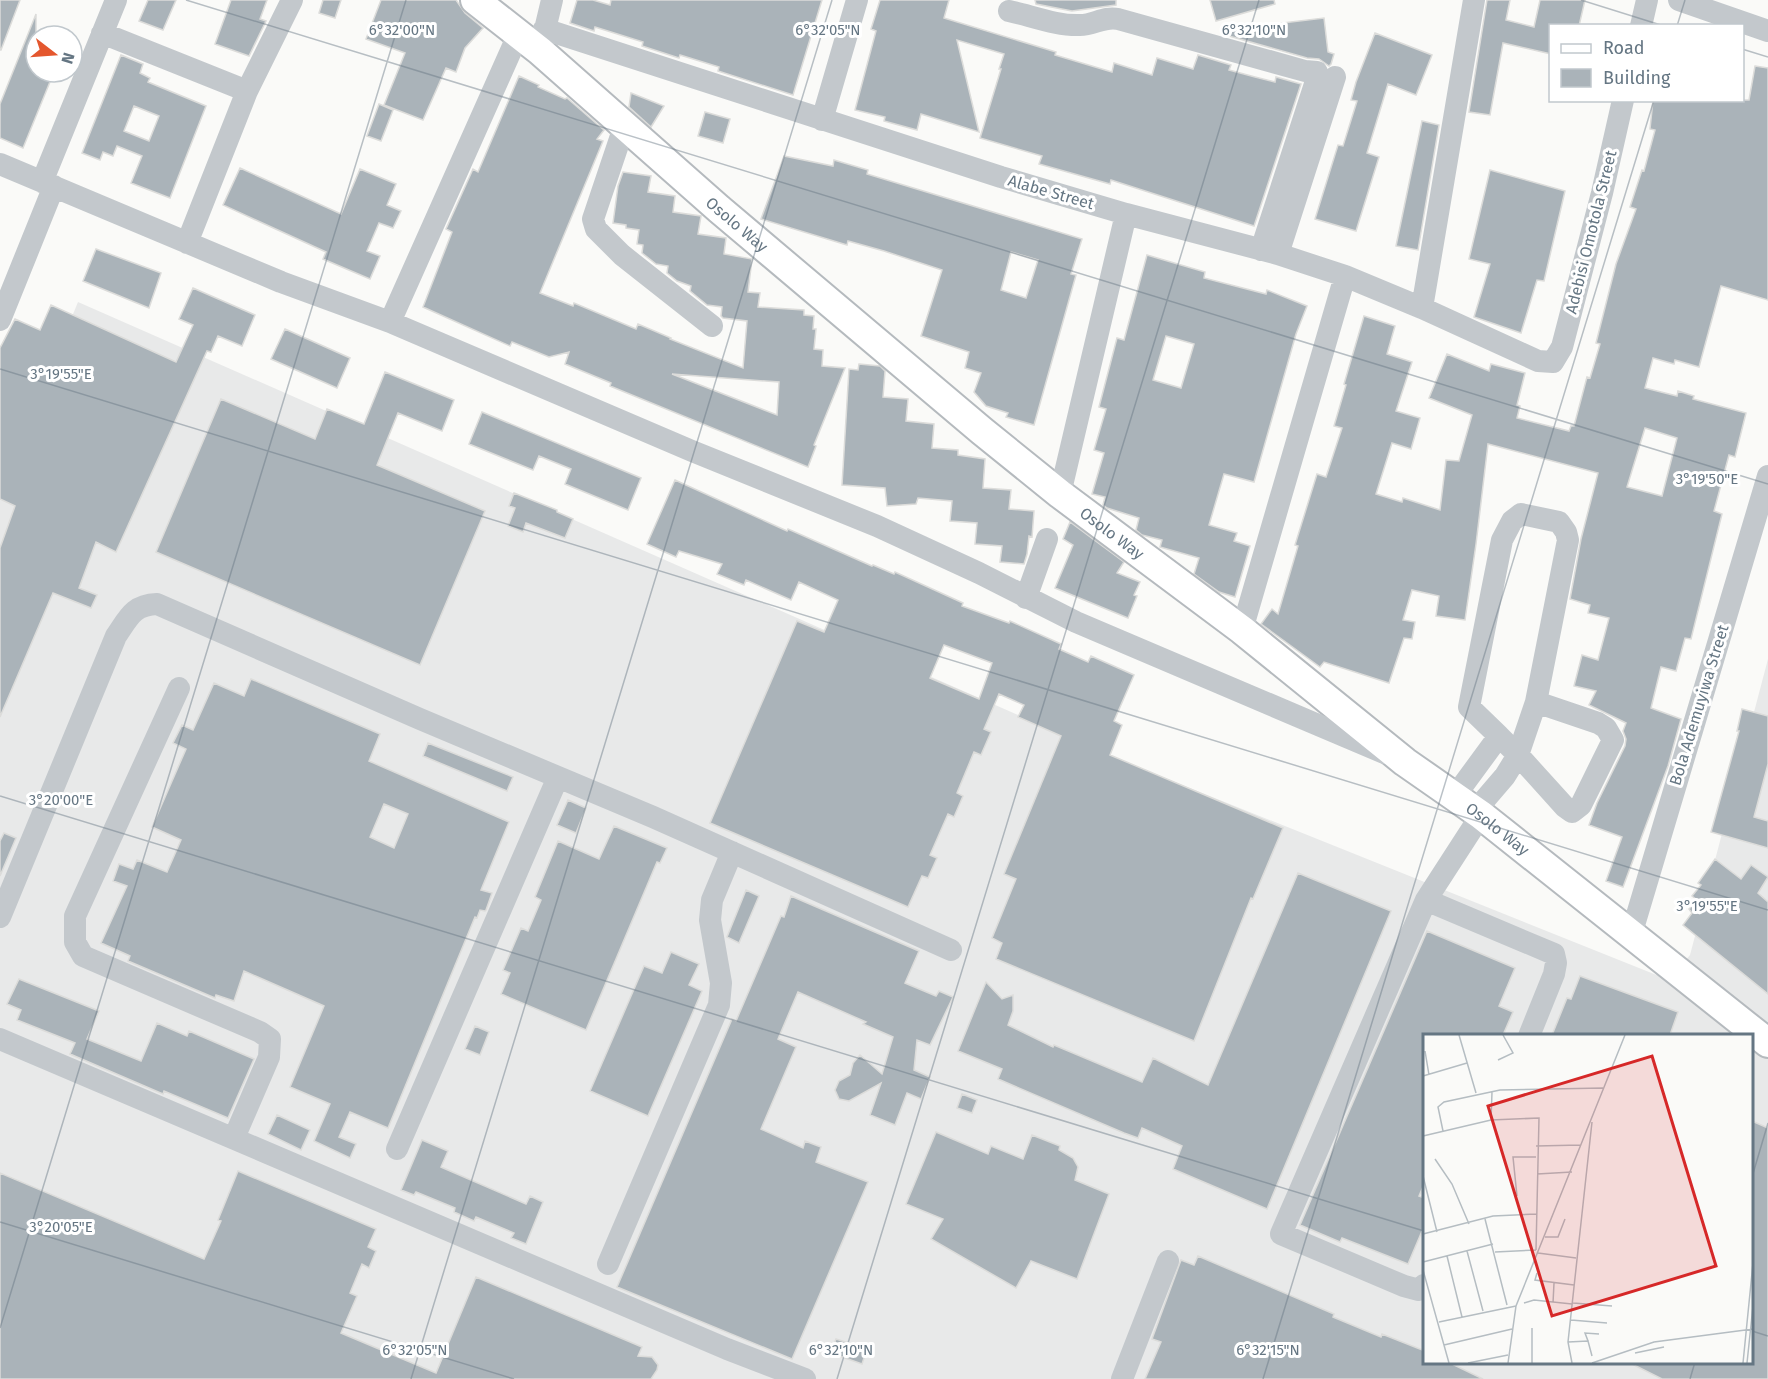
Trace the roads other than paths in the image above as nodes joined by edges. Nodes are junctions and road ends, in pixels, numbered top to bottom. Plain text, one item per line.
1 (116, 0) edge
2 (292, 0) edge
3 (475, 0) edge
4 (552, 0) edge
5 (857, 0) edge
6 (1474, 0) edge
7 (1647, 0) edge
8 (1679, 0) edge
9 (1009, 11) dead end
10 (1641, 24) edge
11 (1768, 31) edge
12 (102, 33) junction
13 (534, 38) junction
14 (1335, 77) dead end
15 (247, 91) junction
16 (1623, 102) edge
17 (822, 120) junction
18 (624, 127) junction
19 (0, 164) edge
20 (48, 184) junction
21 (1126, 214) junction
22 (187, 243) junction
23 (1269, 252) junction
24 (1344, 276) junction
25 (1422, 308) junction
26 (0, 320) edge
27 (390, 322) junction
28 (712, 326) dead end
29 (1553, 362) joint
30 (1768, 476) edge
31 (1060, 494) junction
32 (1047, 538) dead end
33 (1026, 598) junction
34 (1242, 630) junction
35 (179, 688) dead end
36 (1536, 702) junction
37 (1499, 736) junction
38 (1518, 755) junction
39 (1405, 762) junction
40 (558, 777) junction
41 (1470, 808) junction
42 (732, 852) junction
43 (1426, 900) junction
44 (1, 910) edge
45 (1631, 935) junction
46 (951, 950) dead end
47 (1529, 1034) edge
48 (0, 1039) edge
49 (1768, 1043) edge
50 (234, 1138) junction
51 (397, 1149) dead end
52 (1168, 1261) dead end
53 (608, 1264) dead end
54 (1423, 1287) edge
55 (805, 1379) edge
56 (1122, 1379) edge

1 - 12 street
2 - 15 street
3 - 13 main road, Osolo Way
4 - 13 street
5 - 17 street
6 - 25 street
7 - 10 street
8 - 11 street
9 - 23 street
12 - 15 street
12 - 20 street
13 - 17 street, Alabe Street
13 - 18 main road, Osolo Way
13 - 27 street
14 - 23 street
15 - 22 street
16 - 29 street, Adebisi Omotola Street
17 - 21 street, Alabe Street
18 - 28 street
18 - 31 main road, Osolo Way
19 - 20 street
20 - 22 street
20 - 26 street
21 - 23 street, Alabe Street
21 - 31 street
22 - 27 street
23 - 24 street, Alabe Street
24 - 25 street, Alabe Street
24 - 34 street
25 - 29 street, Alabe Street
27 - 33 street
30 - 45 street, Bola Ademuyiwa Street
31 - 34 main road, Osolo Way
32 - 33 street
33 - 39 street
34 - 39 main road, Osolo Way
35 - 50 street
36 - 37 street
36 - 38 street
36 - 38 street
37 - 38 street
37 - 41 street
38 - 41 street
39 - 41 main road, Osolo Way
40 - 42 street
40 - 44 street
40 - 51 street
41 - 43 street
41 - 45 main road, Osolo Way
42 - 46 street
42 - 53 street
43 - 47 street
43 - 54 street
45 - 49 main road, Osolo Way
48 - 50 street
50 - 55 street
52 - 56 street

